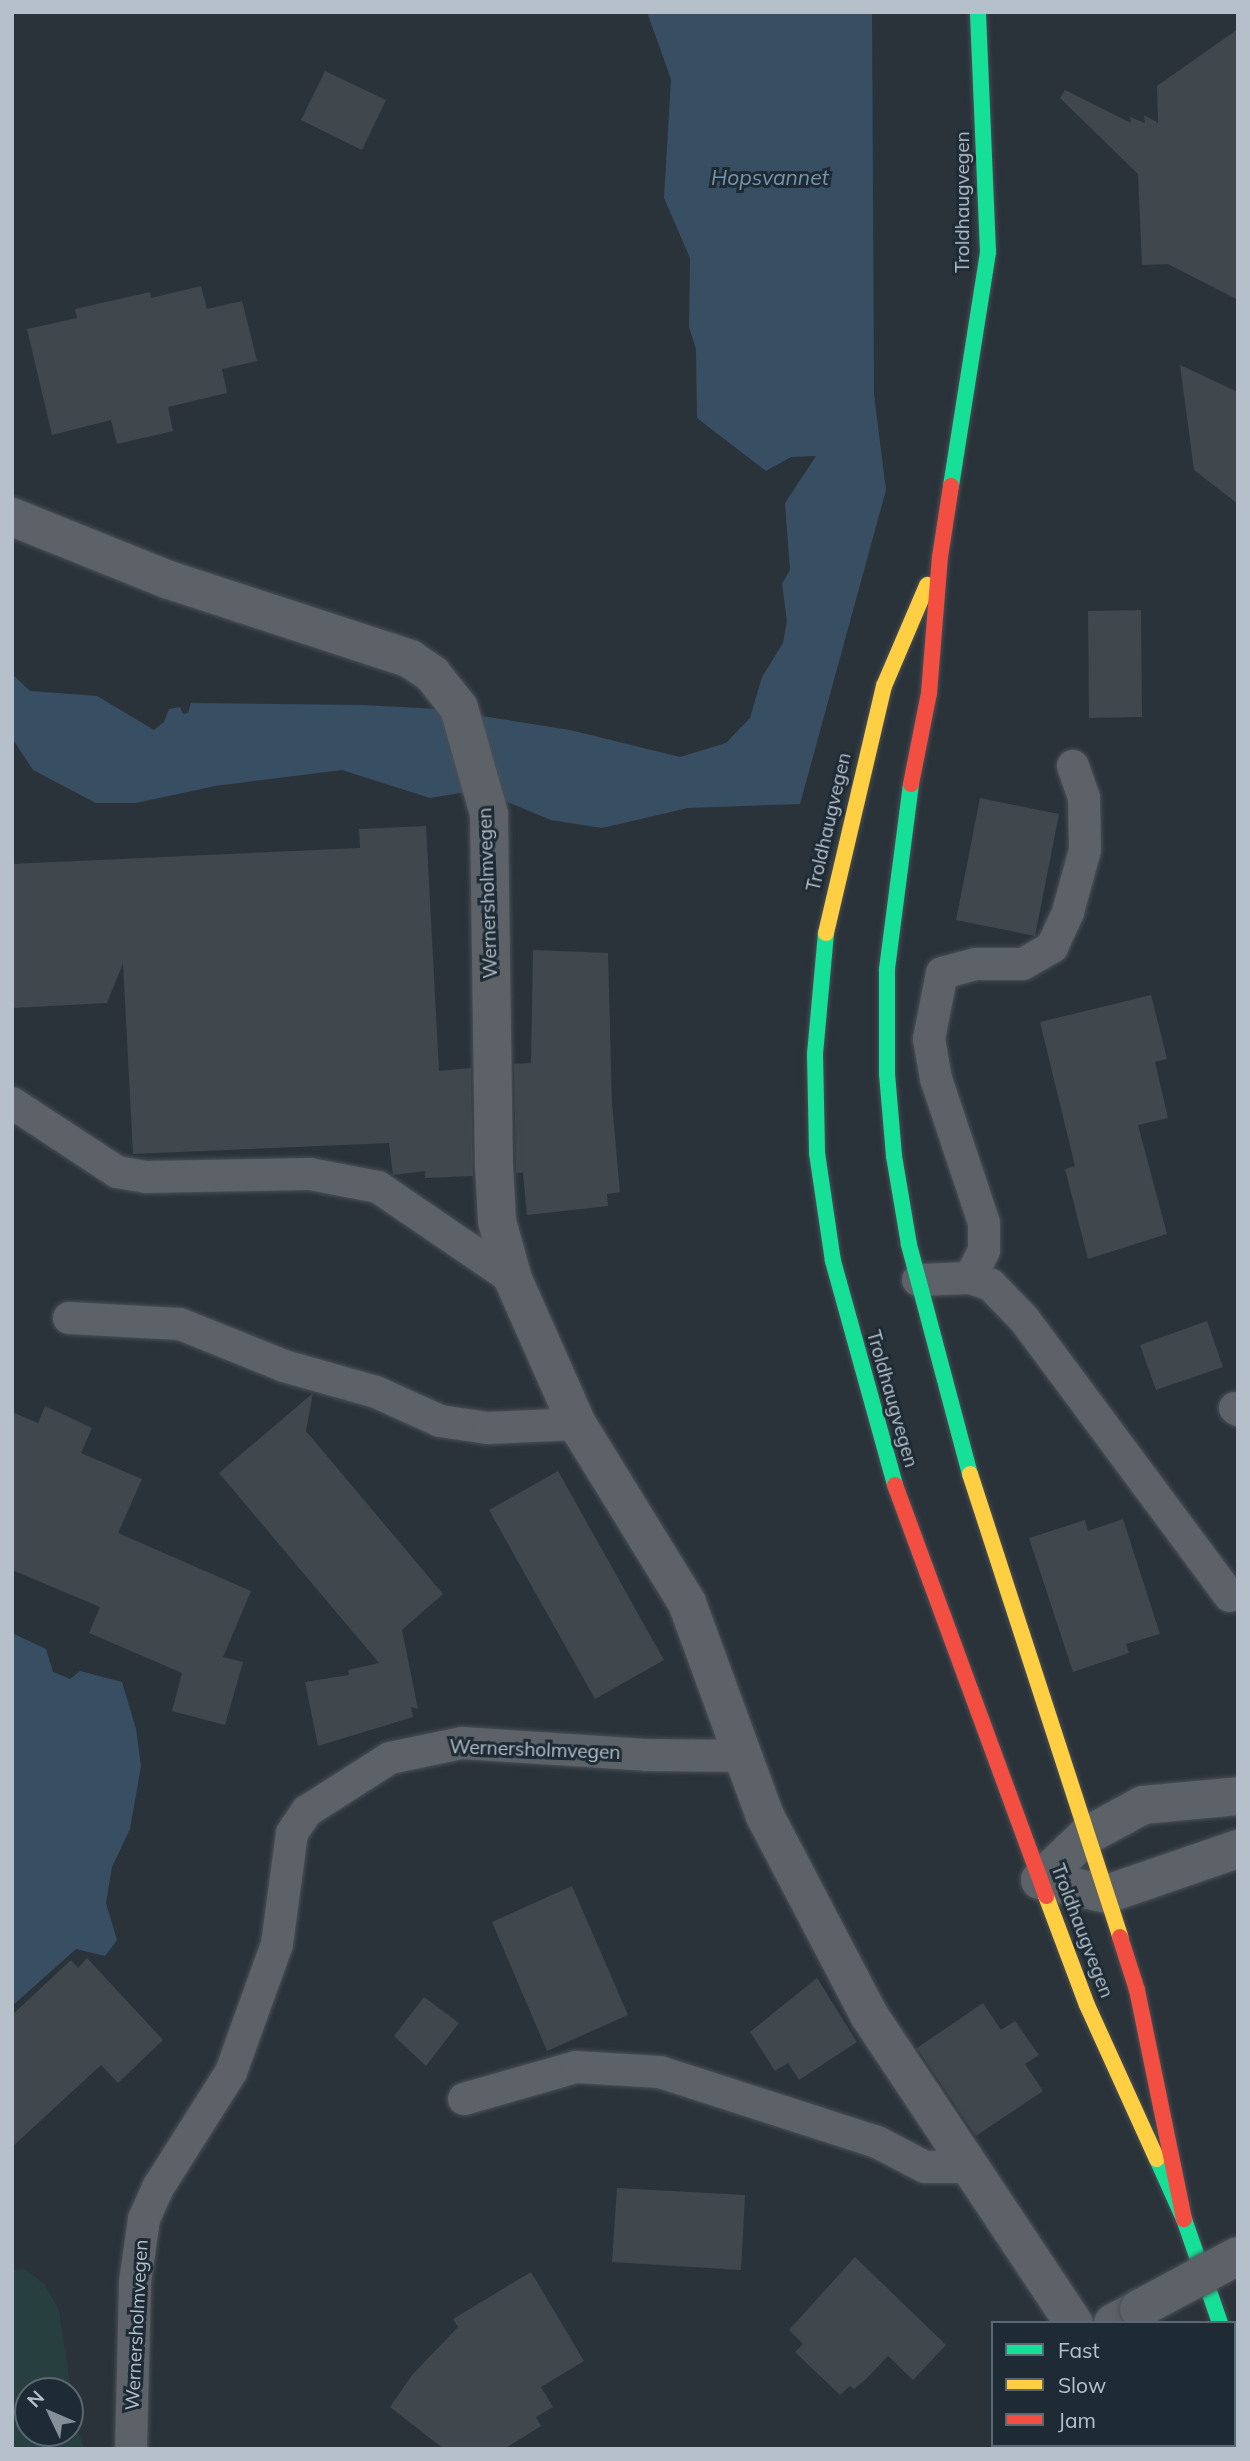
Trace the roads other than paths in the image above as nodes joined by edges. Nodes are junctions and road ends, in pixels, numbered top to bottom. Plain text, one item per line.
1 (978, 12) edge
2 (12, 517) edge
3 (940, 557) junction
4 (1073, 766) dead end
5 (12, 1103) edge
6 (970, 1278) junction
7 (513, 1279) junction
8 (918, 1280) junction
9 (69, 1318) dead end
10 (578, 1424) junction
11 (1230, 1596) dead end
12 (743, 1756) junction
13 (1238, 1796) edge
14 (1086, 1836) junction
15 (1238, 1849) edge
16 (1041, 1880) junction
17 (1107, 1894) junction
18 (464, 2099) dead end
19 (971, 2167) junction
20 (1184, 2219) junction
21 (1238, 2256) edge
22 (1126, 2316) edge
23 (1073, 2321) edge
24 (1219, 2321) edge
25 (131, 2449) edge

1 - 3 main road, Troldhaugvegen
2 - 7 street, Wernersholmvegen
3 - 8 main road, Troldhaugvegen
3 - 16 main road, Troldhaugvegen
4 - 6 lane
5 - 7 lane
6 - 8 lane
6 - 11 lane
7 - 10 street, Wernersholmvegen
8 - 14 main road, Troldhaugvegen
9 - 10 lane
10 - 12 street, Wernersholmvegen
12 - 19 street, Wernersholmvegen
12 - 25 lane, Wernersholmvegen
13 - 14 street
14 - 16 street
14 - 17 main road, Troldhaugvegen
15 - 17 street
16 - 17 street
16 - 20 main road, Troldhaugvegen
17 - 20 main road, Troldhaugvegen
18 - 19 lane
19 - 23 street, Wernersholmvegen
20 - 24 main road, Troldhaugvegen
21 - 22 street, bridge

